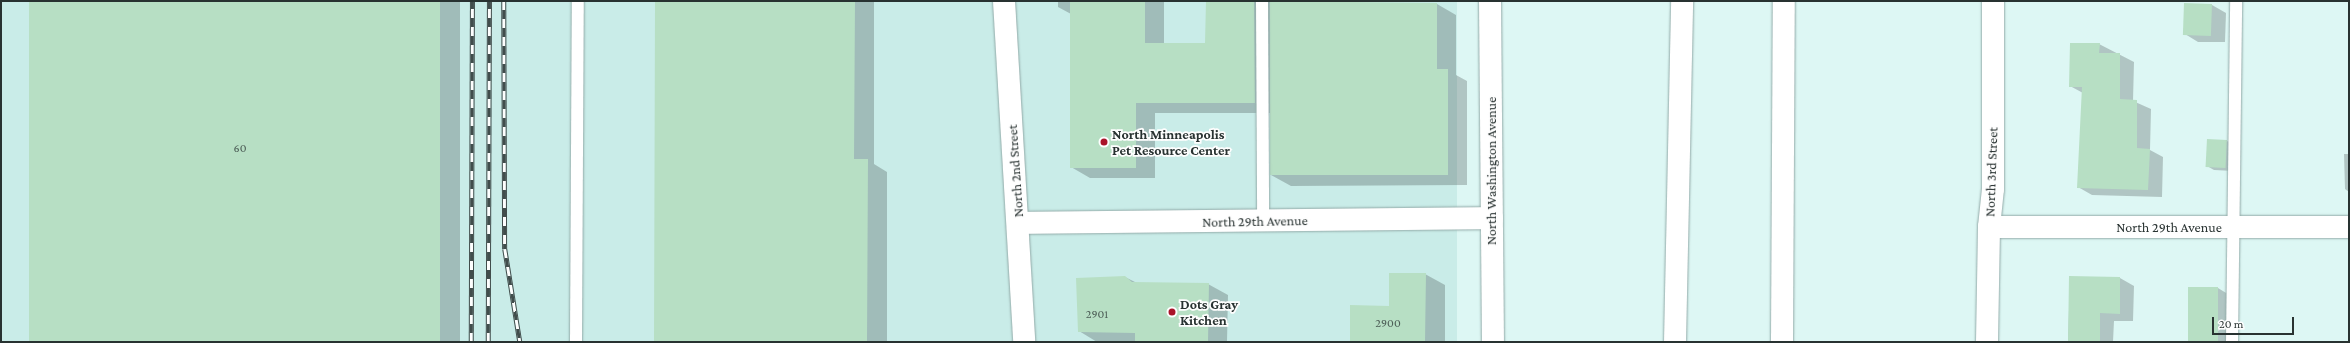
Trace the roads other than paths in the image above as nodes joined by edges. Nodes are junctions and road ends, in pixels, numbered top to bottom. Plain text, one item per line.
1 (578, 1) edge
2 (1004, 1) edge
3 (1262, 1) edge
4 (1490, 1) edge
5 (1682, 1) edge
6 (1784, 1) edge
7 (1993, 1) edge
8 (2236, 1) edge
9 (1492, 218) junction
10 (1263, 220) junction
11 (1019, 223) junction
12 (1989, 227) junction
13 (2349, 227) edge
14 (2233, 228) junction
15 (576, 342) edge
16 (1024, 342) edge
17 (1493, 342) edge
18 (1675, 342) edge
19 (1782, 342) edge
20 (1987, 342) edge
21 (2232, 342) edge

1 - 15 lane
2 - 11 main road, North 2nd Street
3 - 10 lane
4 - 9 main road, North Washington Avenue
5 - 18 main road
6 - 19 main road
7 - 12 main road, North 3rd Street
8 - 14 lane
9 - 10 main road, North 29th Avenue
9 - 17 main road, North Washington Avenue
10 - 11 main road, North 29th Avenue
11 - 16 main road, North 2nd Street
12 - 14 main road, North 29th Avenue
12 - 20 main road, North 3rd Street
13 - 14 main road, North 29th Avenue
14 - 21 lane

